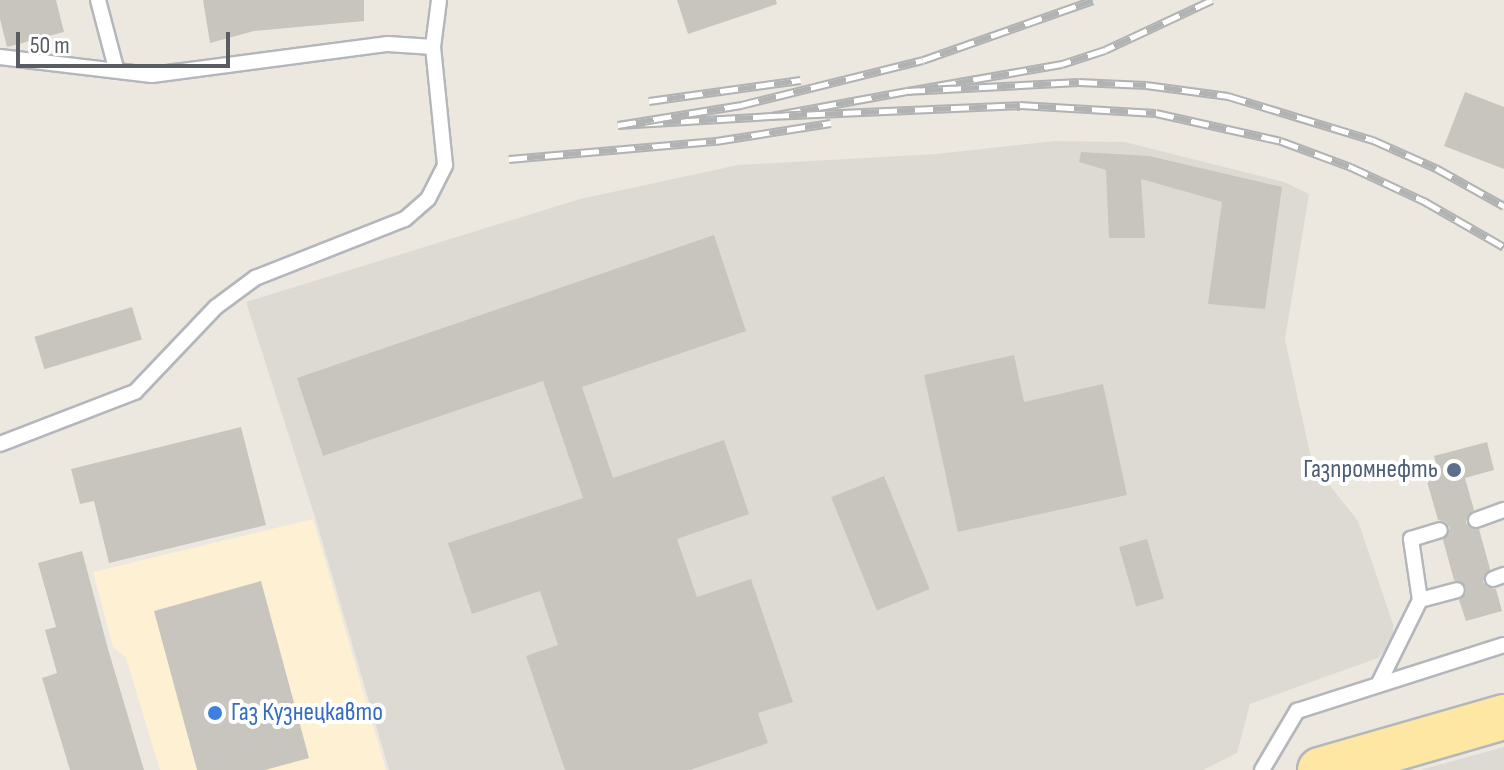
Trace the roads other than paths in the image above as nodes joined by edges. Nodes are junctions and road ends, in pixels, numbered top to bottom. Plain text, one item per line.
1 (98, 0) edge
2 (439, 0) edge
3 (433, 47) junction
4 (0, 57) edge
5 (116, 68) junction
6 (0, 444) edge
7 (1504, 510) edge
8 (1476, 520) dead end
9 (1440, 530) dead end
10 (1457, 590) dead end
11 (1420, 600) junction
12 (1504, 645) edge
13 (1378, 685) junction
14 (1504, 717) edge
15 (1262, 770) edge
16 (1320, 770) edge

1 - 5 lane
2 - 3 lane
3 - 5 lane
3 - 6 lane
4 - 5 lane
7 - 8 lane
9 - 11 lane
10 - 11 lane
11 - 13 lane
12 - 13 lane
13 - 15 lane
14 - 16 main road

